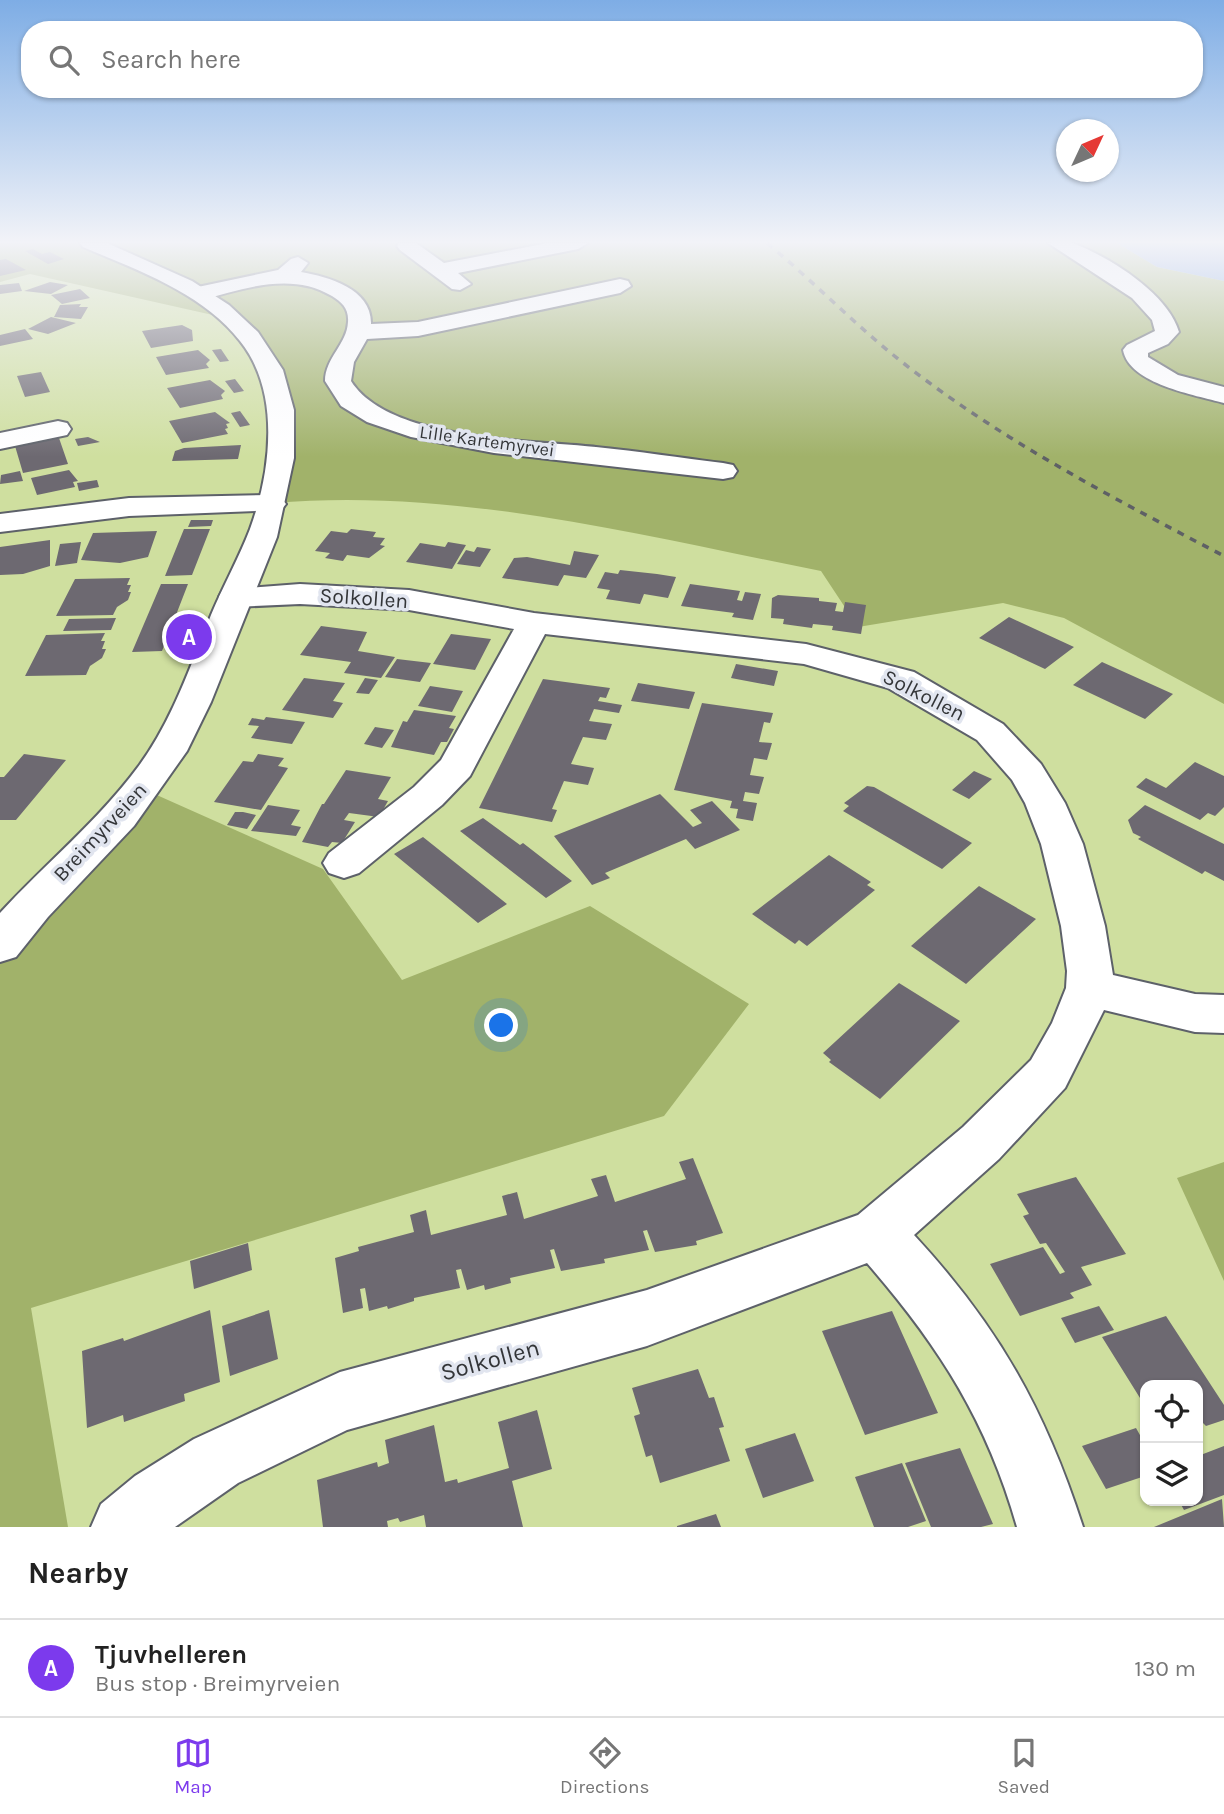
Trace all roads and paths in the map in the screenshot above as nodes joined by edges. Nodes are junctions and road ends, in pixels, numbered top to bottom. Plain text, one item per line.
1 (228, 314) edge
2 (359, 314) edge
3 (493, 314) edge
4 (1161, 314) edge
5 (359, 332) junction
6 (1224, 395) edge
7 (58, 429) dead end
8 (0, 441) edge
9 (723, 471) dead end
10 (271, 504) junction
11 (0, 523) edge
12 (235, 597) junction
13 (534, 624) junction
14 (344, 863) dead end
15 (0, 945) edge
16 (1089, 988) junction
17 (1224, 1014) edge
18 (877, 1233) junction
19 (124, 1527) edge
20 (1050, 1527) edge

1 - 10 street, Breimyrveien
2 - 5 street
3 - 5 street
4 - 6 street
5 - 9 street, Lille Kartemyrvei
7 - 8 street
10 - 11 street
10 - 12 street, Breimyrveien
12 - 13 street, Solkollen
12 - 15 street, Breimyrveien
13 - 14 street
13 - 16 street, Solkollen
16 - 17 street
16 - 18 street, Solkollen
18 - 19 street, Solkollen
18 - 20 street

